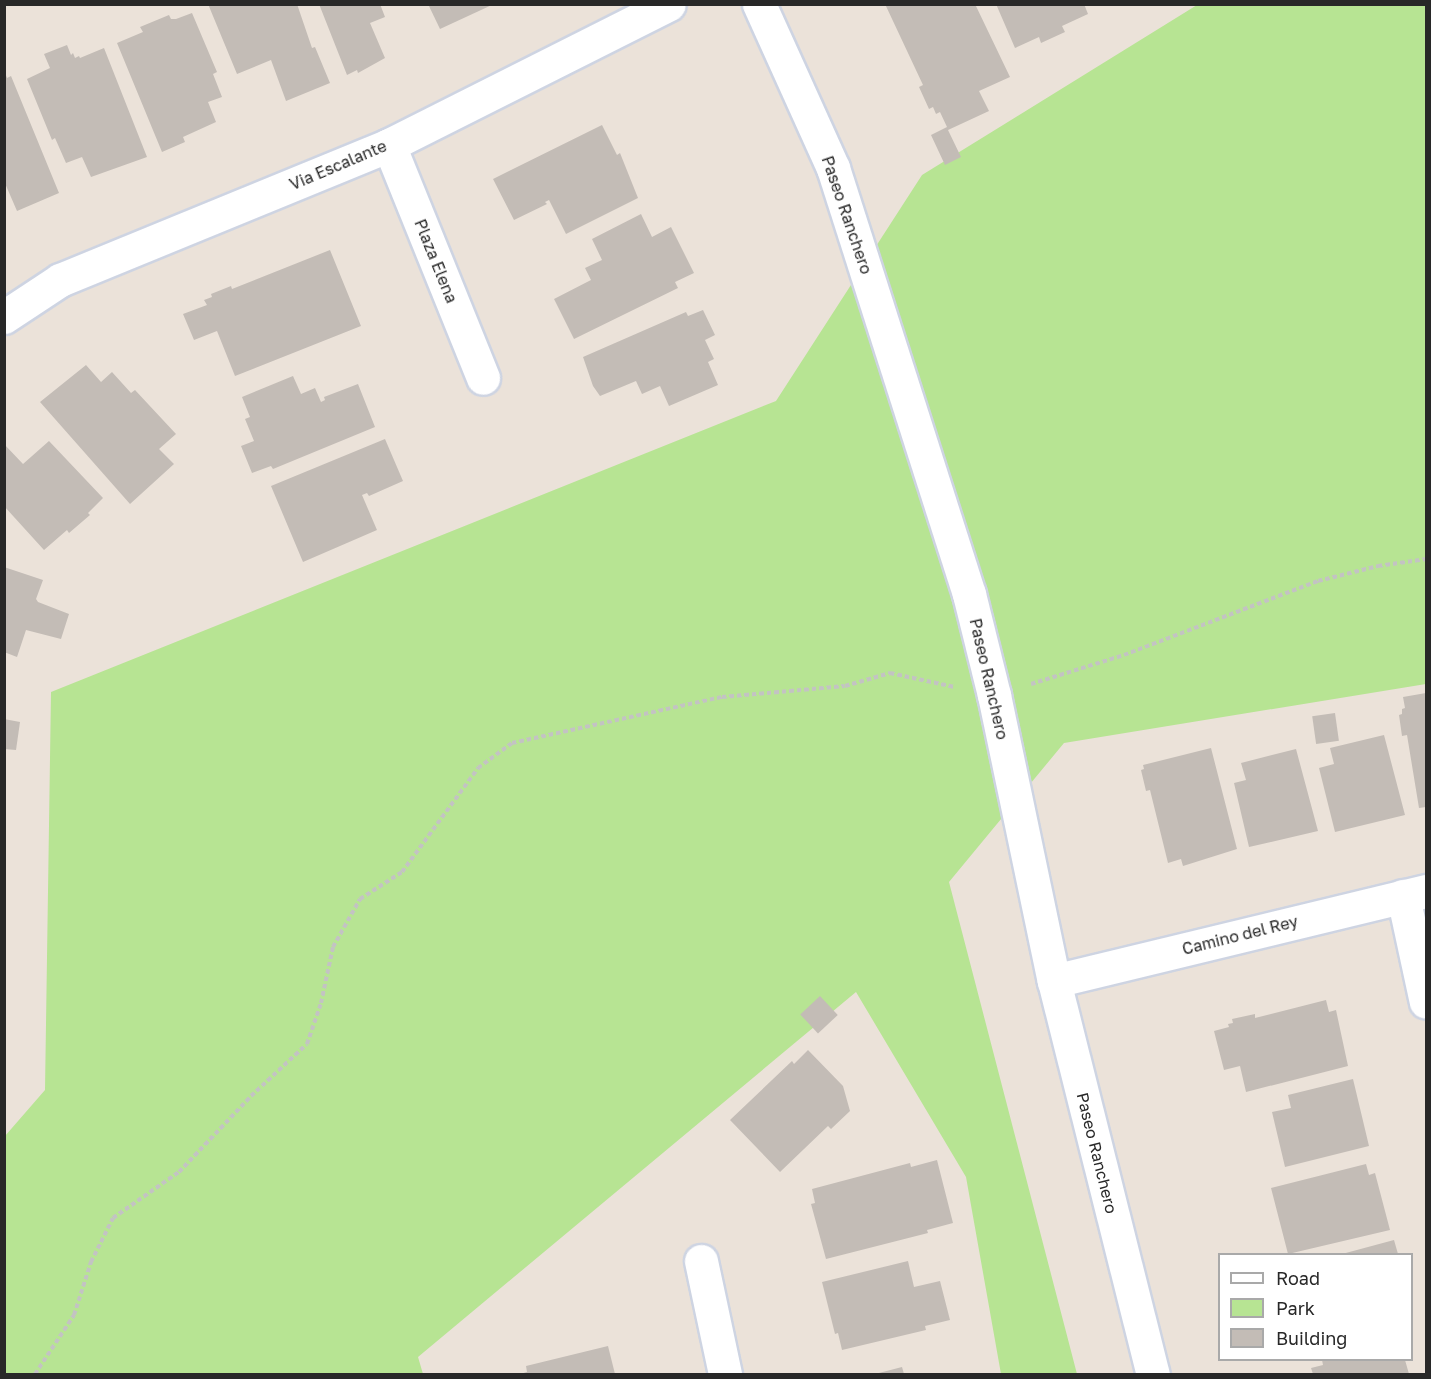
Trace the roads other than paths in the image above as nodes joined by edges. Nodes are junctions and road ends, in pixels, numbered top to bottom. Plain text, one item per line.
1 (669, 4) edge
2 (759, 4) edge
3 (389, 145) junction
4 (4, 317) edge
5 (483, 378) dead end
6 (1414, 893) edge
7 (1054, 981) junction
8 (1426, 1002) edge
9 (701, 1261) dead end
10 (725, 1374) edge
11 (1153, 1374) edge

1 - 3 street, Via Escalante
2 - 7 street, Paseo Ranchero
3 - 4 street, Via Escalante
3 - 5 street, Plaza Elena
6 - 7 street, Camino del Rey
6 - 8 street
7 - 11 street, Paseo Ranchero
9 - 10 street

